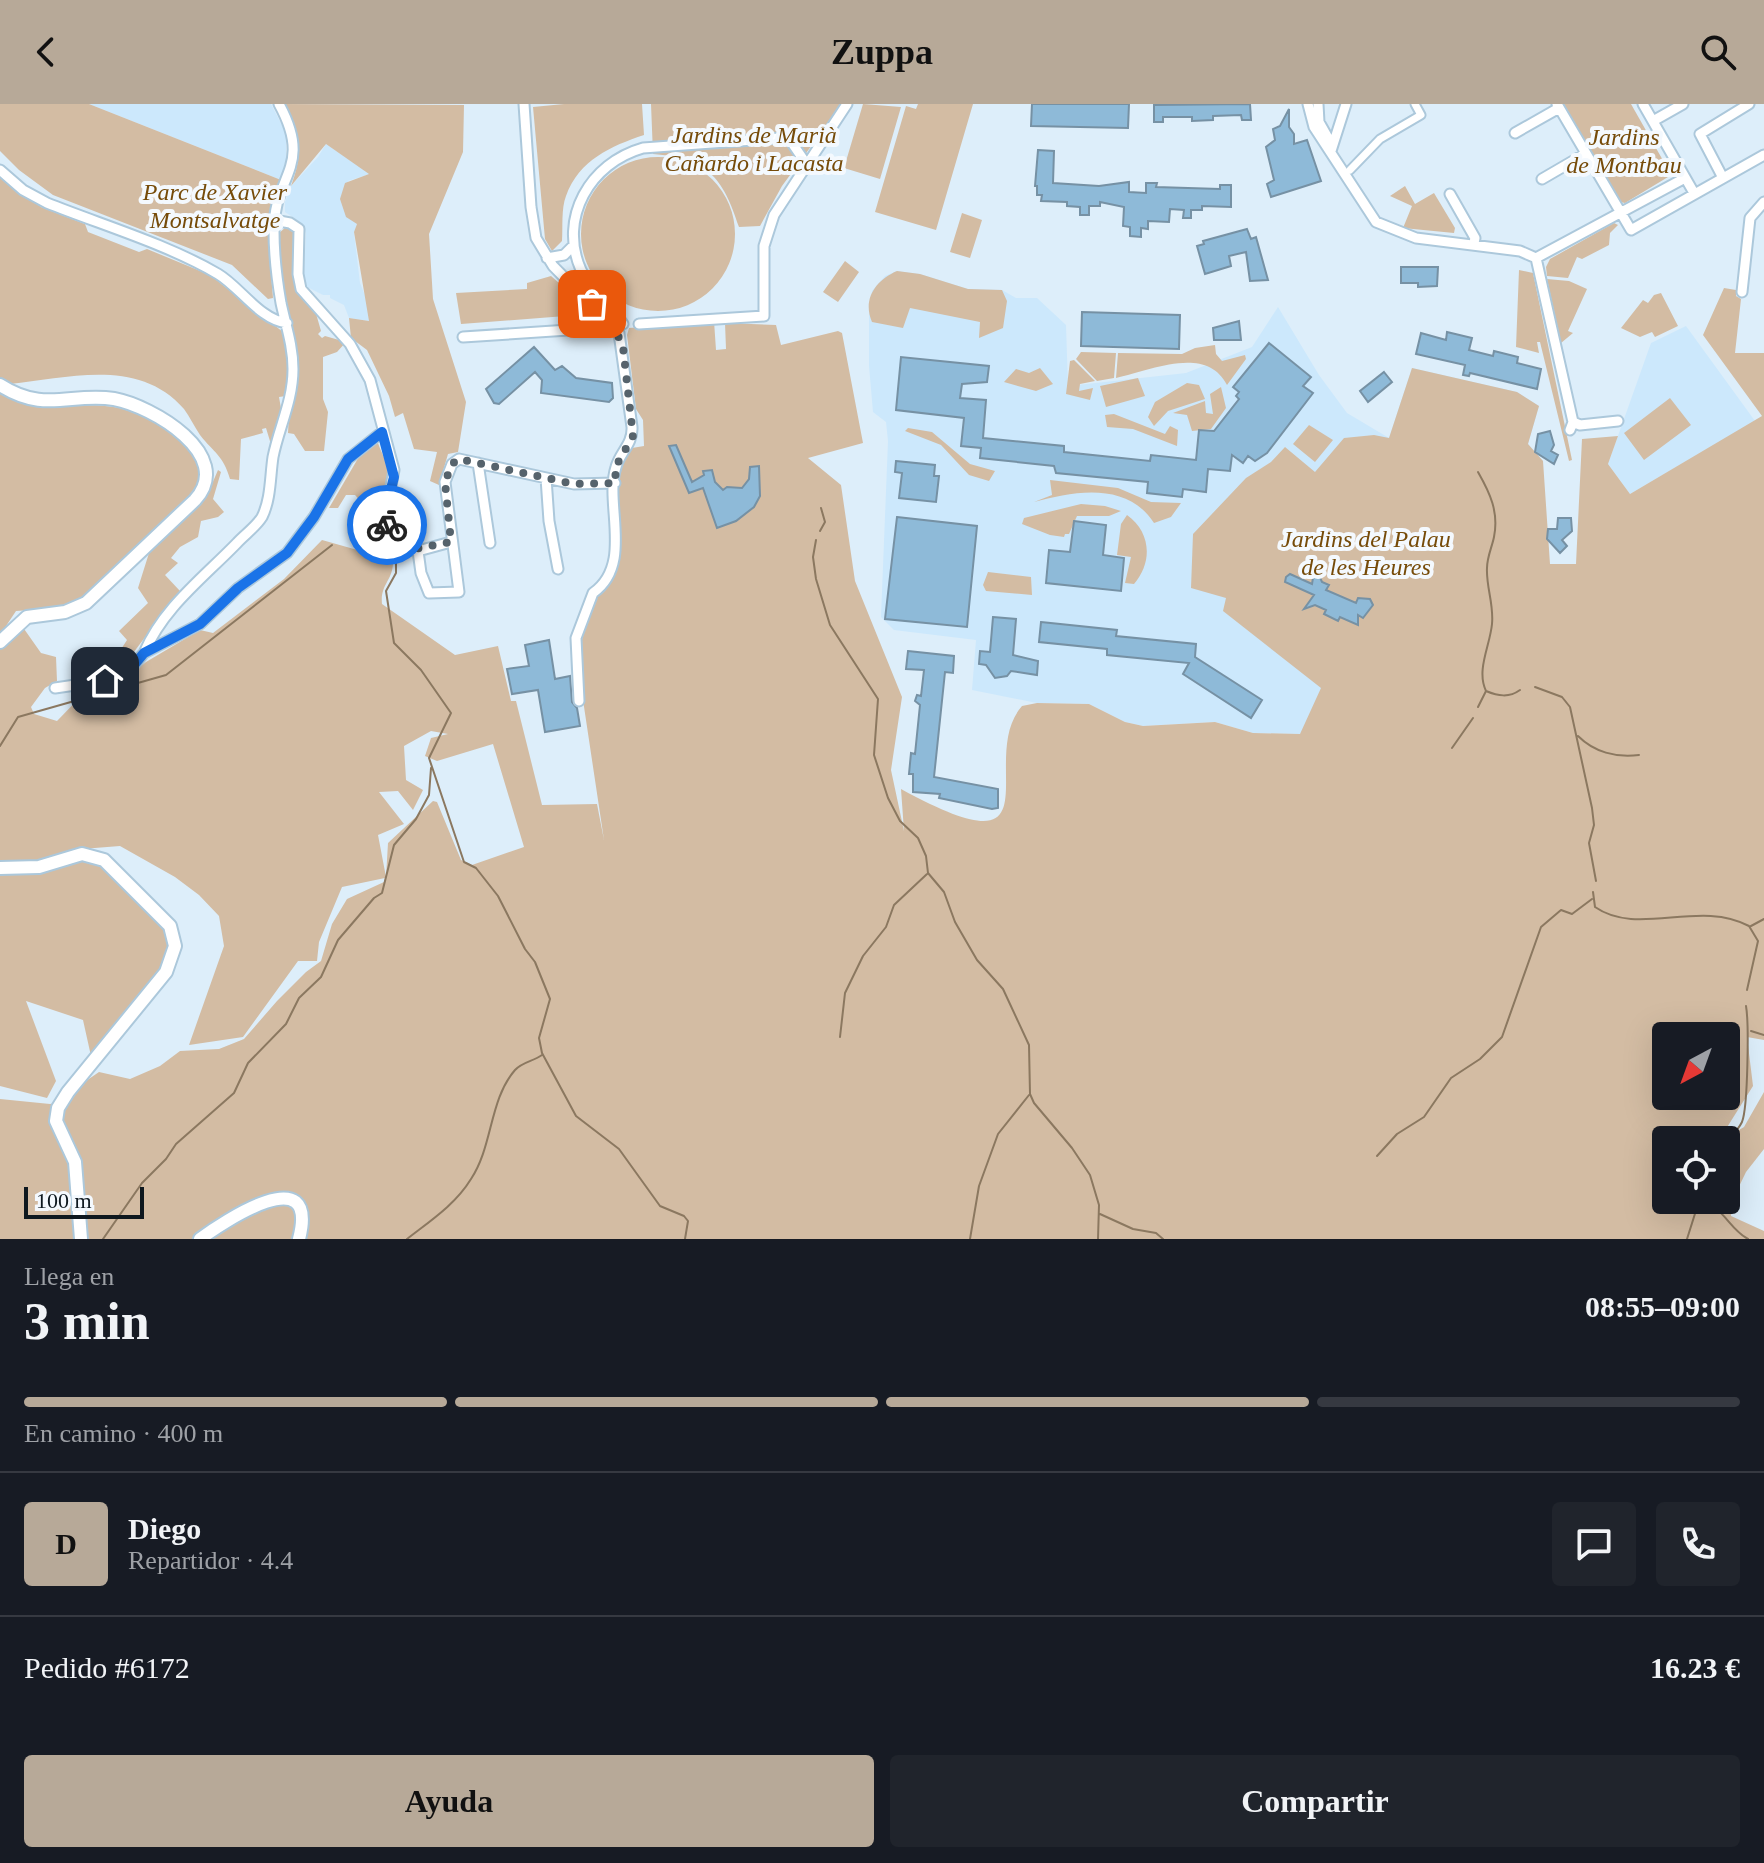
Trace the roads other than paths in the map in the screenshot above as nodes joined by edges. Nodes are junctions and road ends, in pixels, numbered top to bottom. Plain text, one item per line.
1 (279, 104) edge
2 (524, 104) edge
3 (847, 104) edge
4 (1308, 104) edge
5 (1318, 104) edge
6 (1346, 104) edge
7 (1415, 104) edge
8 (1643, 104) edge
9 (1683, 104) edge
10 (1749, 104) edge
11 (1558, 106) edge
12 (1653, 121) junction
13 (1515, 133) dead end
14 (826, 138) junction
15 (790, 140) junction
16 (1332, 148) junction
17 (1585, 154) junction
18 (1764, 155) edge
19 (0, 170) edge
20 (1350, 170) dead end
21 (802, 172) junction
22 (1685, 178) junction
23 (1723, 178) junction
24 (1542, 179) dead end
25 (1694, 193) junction
26 (1450, 194) dead end
27 (1764, 202) edge
28 (1621, 214) junction
29 (274, 220) junction
30 (1474, 243) junction
31 (573, 246) junction
32 (547, 258) junction
33 (1536, 258) junction
34 (1742, 292) dead end
35 (251, 300) junction
36 (282, 308) junction
37 (287, 323) junction
38 (639, 324) dead end
39 (619, 325) junction
40 (463, 337) dead end
41 (0, 385) edge
42 (1618, 421) dead end
43 (382, 432) junction
44 (478, 463) junction
45 (546, 478) junction
46 (615, 483) junction
47 (451, 542) junction
48 (490, 543) dead end
49 (418, 551) junction
50 (558, 569) dead end
51 (0, 642) edge
52 (144, 653) junction
53 (55, 688) dead end
54 (579, 701) dead end
55 (0, 868) edge
56 (81, 1239) edge
57 (200, 1239) edge
58 (299, 1239) edge

1 - 29 street
2 - 32 street
3 - 14 street
4 - 16 street
5 - 16 street
6 - 16 street
7 - 20 street
8 - 12 street
9 - 12 street
10 - 23 street
11 - 13 street
11 - 17 street
12 - 22 street
14 - 15 street
14 - 21 street
15 - 21 street
15 - 31 street
16 - 30 street
17 - 24 street
17 - 28 street
18 - 23 street
19 - 35 street
21 - 38 street
22 - 25 street
22 - 28 street
23 - 25 street
25 - 28 street
26 - 30 street
27 - 34 street
28 - 33 street
29 - 36 street
29 - 43 street
30 - 33 street
31 - 32 street
31 - 39 street
32 - 39 street
33 - 42 street
35 - 36 street
35 - 37 street
36 - 37 street
37 - 52 street
39 - 40 street
39 - 46 street
41 - 51 street
43 - 49 street
43 - 52 street
44 - 45 street
44 - 47 street
44 - 48 street
45 - 46 street
45 - 50 street
46 - 54 street
47 - 49 street
47 - 49 street
52 - 53 street
55 - 56 street
57 - 58 street

